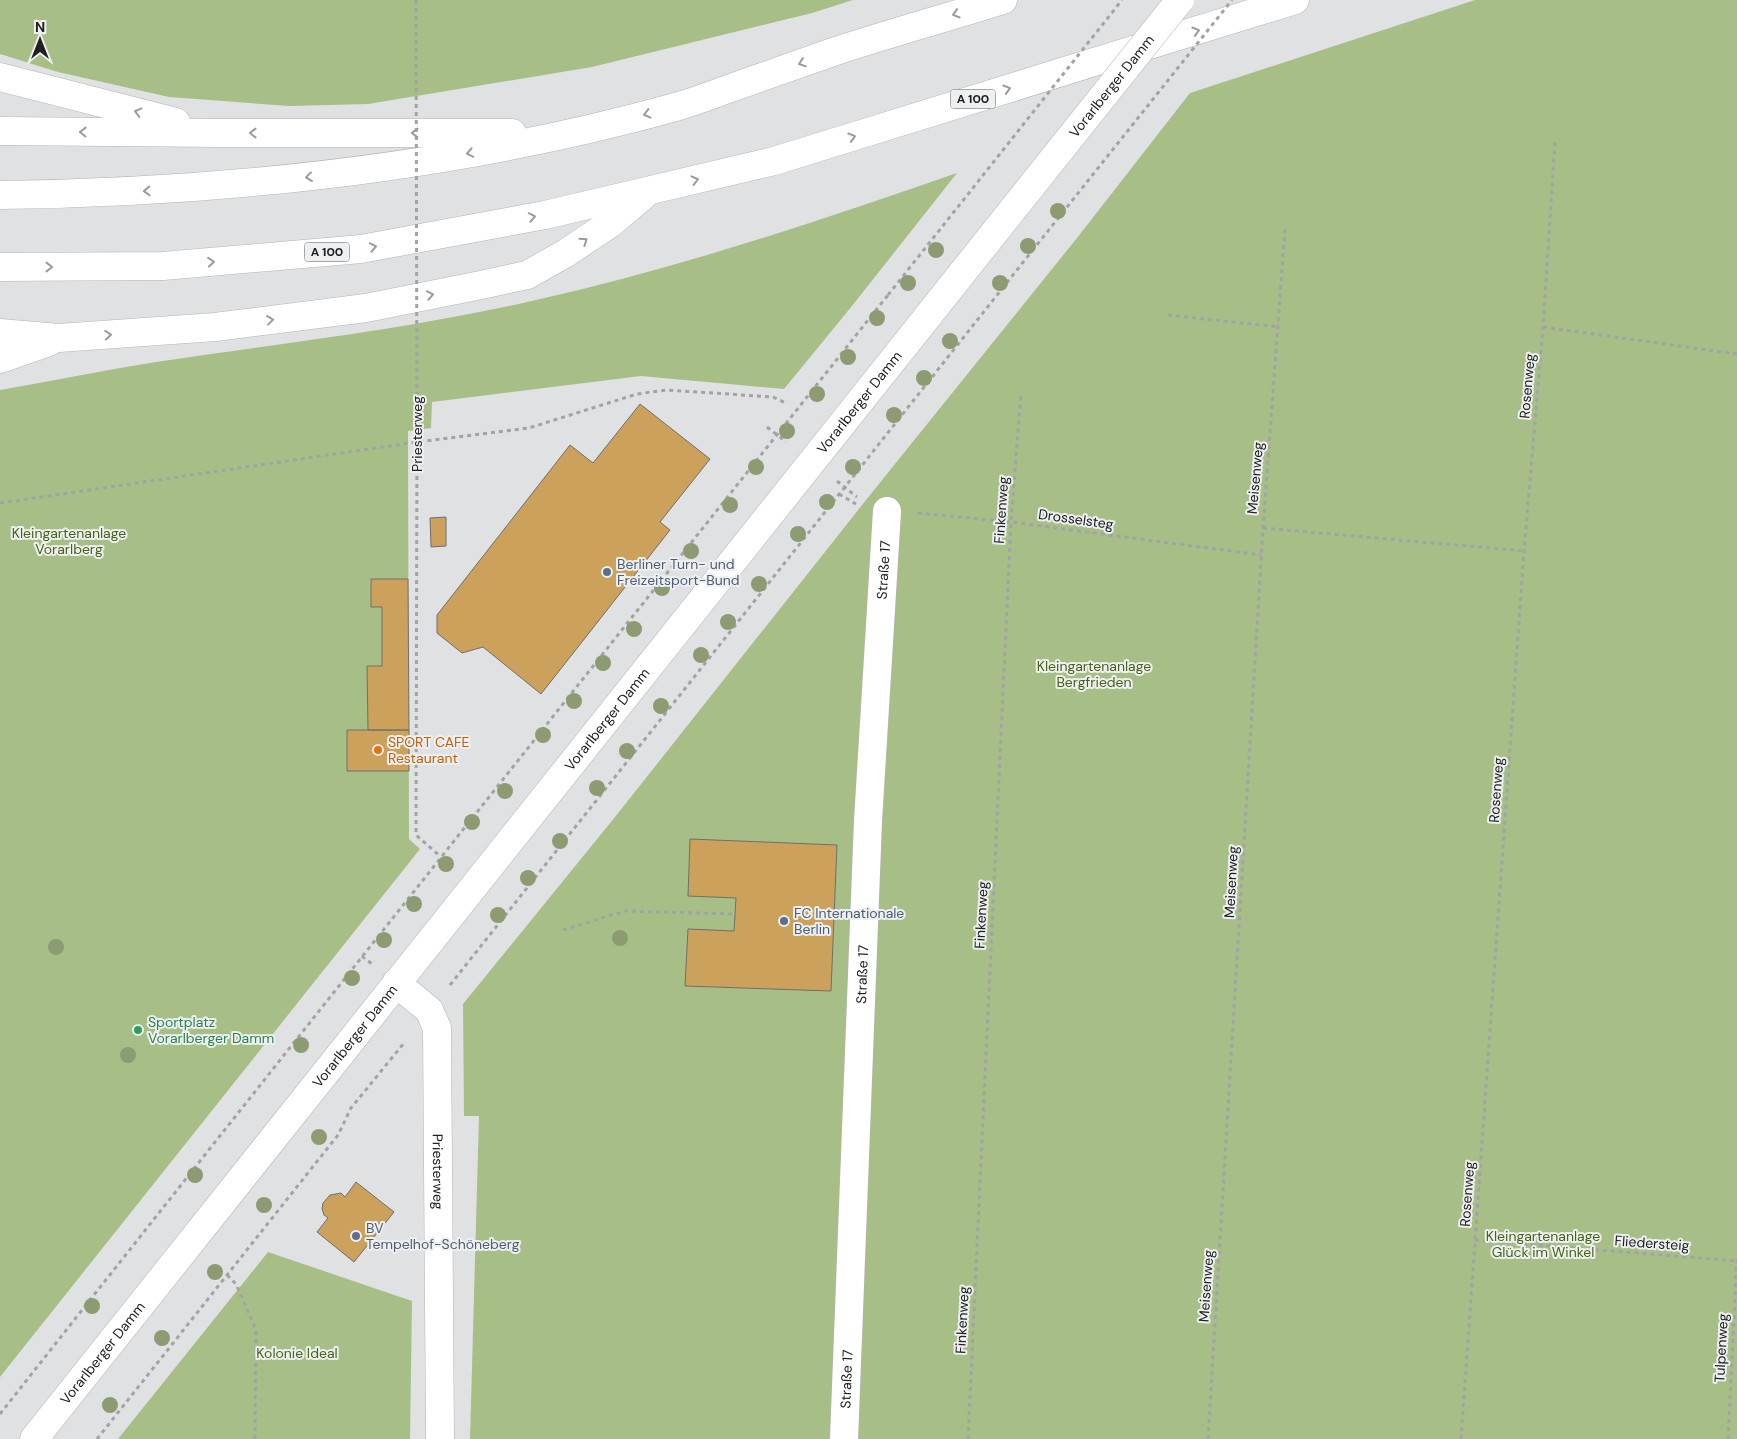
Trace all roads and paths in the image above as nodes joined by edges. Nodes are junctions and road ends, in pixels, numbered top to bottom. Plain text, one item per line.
1 (416, 0) edge
2 (1003, 0) edge
3 (1122, 0) edge
4 (1180, 0) edge
5 (1232, 0) edge
6 (1295, 0) edge
7 (0, 76) edge
8 (0, 131) edge
9 (219, 133) junction
10 (569, 133) junction
11 (1555, 142) dead end
12 (648, 191) junction
13 (0, 195) edge
14 (1285, 229) dead end
15 (0, 267) edge
16 (1168, 315) dead end
17 (1279, 327) junction
18 (1543, 327) junction
19 (0, 333) edge
20 (60, 338) junction
21 (1737, 354) edge
22 (0, 359) edge
23 (1021, 393) dead end
24 (786, 403) dead end
25 (767, 427) dead end
26 (777, 435) junction
27 (417, 442) junction
28 (786, 442) dead end
29 (836, 481) dead end
30 (845, 488) junction
31 (856, 497) dead end
32 (0, 503) edge
33 (887, 511) joint
34 (1011, 522) junction
35 (1263, 528) junction
36 (1524, 550) junction
37 (1261, 555) junction
38 (441, 857) junction
39 (735, 914) dead end
40 (563, 930) dead end
41 (362, 956) junction
42 (470, 960) dead end
43 (371, 963) dead end
44 (396, 983) junction
45 (351, 1108) dead end
46 (1475, 1240) junction
47 (1737, 1260) edge
48 (226, 1275) junction
49 (0, 1414) edge
50 (34, 1439) edge
51 (97, 1439) edge
52 (255, 1439) edge
53 (440, 1439) edge
54 (844, 1439) edge
55 (968, 1439) edge
56 (1208, 1439) edge
57 (1461, 1439) edge
58 (1728, 1439) edge

1 - 27 path, Priesterweg, bridge
2 -> 10 main road
3 - 26 path, bridge
4 - 44 main road, Vorarlberger Damm, bridge
5 - 30 path, bridge
12 -> 6 main road, A 100
9 -> 7 main road
9 -> 8 main road
10 -> 9 main road
10 -> 13 main road
11 - 18 path, Rosenweg
15 -> 12 main road, A 100
20 -> 12 main road
14 - 17 path, Meisenweg
16 - 17 path
17 - 35 path, Meisenweg
18 - 21 path
18 - 36 path, Rosenweg
19 - 20 main road
20 - 22 main road
23 - 34 path, Finkenweg
24 - 27 path
25 - 26 path
26 - 28 path
26 - 38 path
27 - 32 path
27 - 38 path, Priesterweg
29 - 30 path
30 - 31 path
30 - 42 path
33 - 34 path, Drosselsteg
33 - 54 main road, Straße 17
34 - 37 path, Drosselsteg
34 - 55 path, Finkenweg
35 - 36 path
35 - 37 path, Meisenweg
36 - 46 path, Rosenweg
37 - 56 path, Meisenweg
38 - 41 path
39 - 40 path
41 - 43 path
41 - 49 path
44 - 50 main road, Vorarlberger Damm
44 - 53 main road, Priesterweg
45 - 48 path
46 - 47 path, Fliedersteig
46 - 57 path, Rosenweg
47 - 58 path, Tulpenweg
48 - 51 path
48 - 52 path

